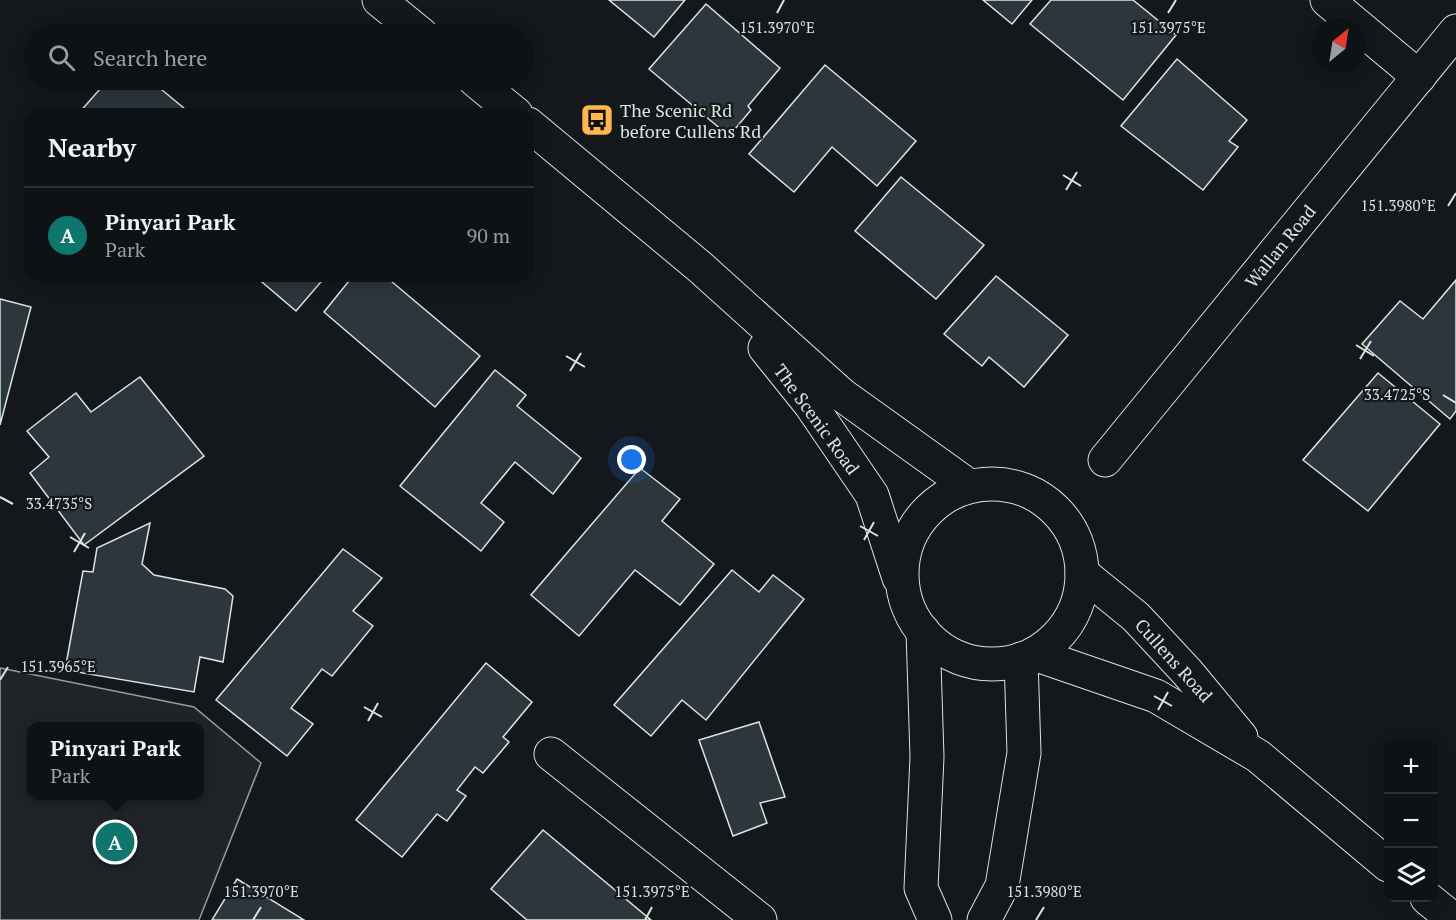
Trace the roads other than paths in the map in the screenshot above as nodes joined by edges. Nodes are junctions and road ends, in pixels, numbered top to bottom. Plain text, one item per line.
1 (379, 0) edge
2 (1327, 0) edge
3 (408, 24) edge
4 (1456, 32) edge
5 (1419, 77) junction
6 (487, 90) edge
7 (509, 108) edge
8 (534, 129) edge
9 (700, 267) junction
10 (1105, 460) dead end
11 (969, 486) junction
12 (1082, 573) junction
13 (903, 589) junction
14 (923, 631) junction
15 (1028, 656) junction
16 (551, 754) dead end
17 (1258, 756) junction
18 (1384, 862) edge
19 (1433, 902) edge
20 (760, 920) edge
21 (935, 920) edge
22 (984, 920) edge
23 (1454, 920) edge

1 - 3 main road
2 - 5 main road
4 - 5 main road, Wallan Road
5 - 10 main road, Wallan Road
6 - 7 main road
8 - 9 main road, The Scenic Road
9 - 11 main road, The Scenic Road
9 - 13 main road, The Scenic Road
11 - 12 main road
11 - 13 main road
12 - 15 main road
12 - 17 main road, Cullens Road
13 - 14 main road
14 - 15 main road
14 - 21 main road
15 - 17 main road, Cullens Road
15 - 22 main road
16 - 20 main road
17 - 18 main road, Cullens Road
19 - 23 main road

